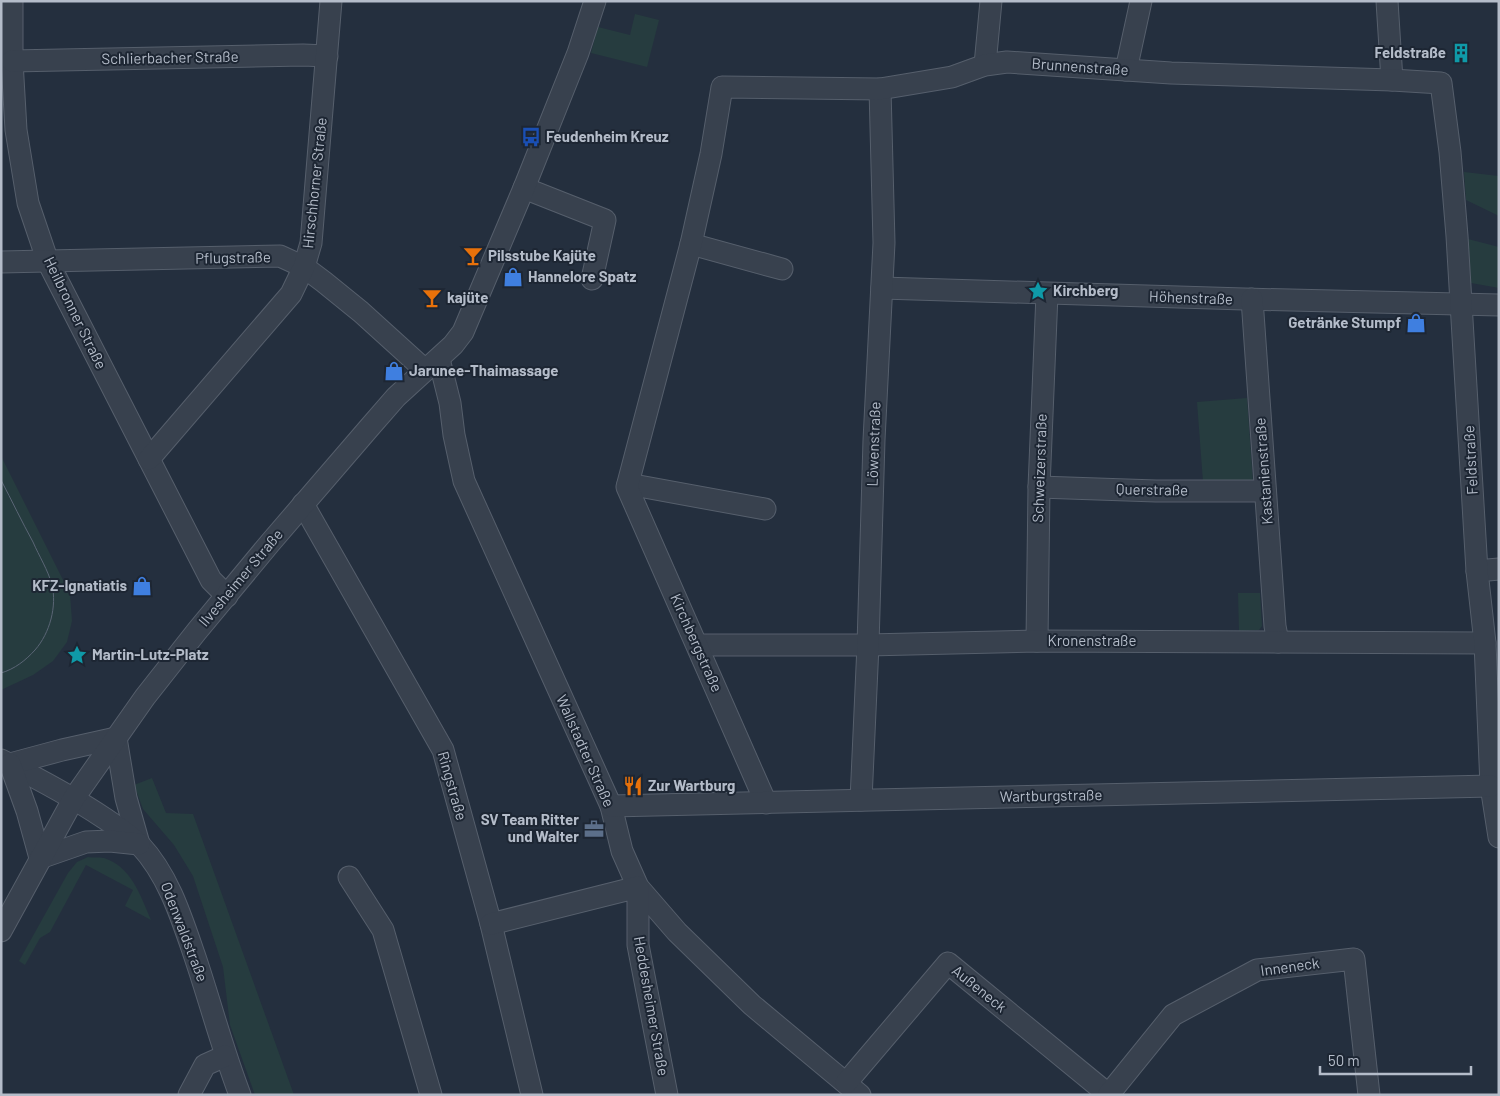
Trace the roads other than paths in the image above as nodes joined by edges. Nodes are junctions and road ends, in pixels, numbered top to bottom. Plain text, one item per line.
1 (12, 1) edge
2 (331, 1) edge
3 (595, 1) edge
4 (991, 1) edge
5 (1141, 1) edge
6 (1387, 1) edge
7 (327, 56) junction
8 (12, 61) junction
9 (986, 65) junction
10 (1126, 70) junction
11 (1392, 80) junction
12 (1441, 83) joint
13 (880, 89) junction
14 (524, 188) junction
15 (691, 244) junction
16 (1, 262) edge
17 (48, 262) junction
18 (304, 267) junction
19 (782, 269) dead end
20 (592, 279) dead end
21 (882, 288) junction
22 (1047, 294) junction
23 (1252, 299) junction
24 (1462, 305) junction
25 (1499, 305) edge
26 (432, 364) junction
27 (149, 459) junction
28 (628, 484) junction
29 (1039, 487) junction
30 (1265, 491) junction
31 (303, 504) junction
32 (765, 509) dead end
33 (1499, 569) edge
34 (1477, 571) junction
35 (228, 596) junction
36 (1037, 641) junction
37 (1278, 642) junction
38 (1485, 643) junction
39 (698, 645) junction
40 (868, 645) junction
41 (116, 738) junction
42 (5, 762) edge
43 (1491, 786) junction
44 (74, 798) junction
45 (861, 800) junction
46 (766, 803) junction
47 (611, 806) junction
48 (1499, 837) edge
49 (139, 844) junction
50 (40, 858) junction
51 (348, 877) dead end
52 (638, 887) junction
53 (491, 924) junction
54 (1, 931) edge
55 (225, 1056) junction
56 (853, 1089) edge
57 (189, 1095) edge
58 (240, 1095) edge
59 (431, 1095) edge
60 (532, 1095) edge
61 (667, 1095) edge
62 (1109, 1095) edge
63 (1369, 1095) edge

1 - 8 street, Heilbronner Straße
2 - 7 street, Hirschhorner Straße
3 - 14 street, Ilvesheimer Straße
4 - 9 street
5 - 10 street
6 - 11 street
7 - 8 street, Schlierbacher Straße
7 - 18 street, Hirschhorner Straße
8 - 17 street, Heilbronner Straße
9 - 10 street, Brunnenstraße
9 - 13 street, Brunnenstraße
10 - 11 street, Brunnenstraße
11 - 12 street, Brunnenstraße
12 - 24 street, Feldstraße
13 - 15 street, Brunnenstraße
13 - 21 street, Löwenstraße
14 - 20 street
14 - 26 street, Ilvesheimer Straße
15 - 19 street
15 - 28 street
16 - 17 street, Pflugstraße
17 - 18 street, Pflugstraße
17 - 27 street, Heilbronner Straße
18 - 26 street, Pflugstraße
18 - 27 street, Hirschhorner Straße
21 - 22 street, Höhenstraße
21 - 40 street, Löwenstraße
22 - 23 street, Höhenstraße
22 - 29 street, Schweizerstraße
23 - 24 street, Höhenstraße
23 - 30 street, Kastanienstraße
24 - 25 street, Höhenstraße
24 - 34 street, Feldstraße
26 - 31 street, Ilvesheimer Straße
26 - 47 street, Wallstadter Straße
27 - 35 street, Heilbronner Straße
28 - 32 street
28 - 39 street, Kirchbergstraße
29 - 30 street, Querstraße
29 - 36 street, Schweizerstraße
30 - 37 street, Kastanienstraße
31 - 35 street, Ilvesheimer Straße
31 - 53 street, Ringstraße
33 - 34 street
34 - 38 street, Feldstraße
35 - 41 street, Ilvesheimer Straße
36 - 37 street, Kronenstraße
36 - 40 street, Kronenstraße
37 - 38 street, Kronenstraße
38 - 43 street, Feldstraße
39 - 40 street, Kronenstraße
39 - 46 street, Kirchbergstraße
40 - 45 street, Löwenstraße
41 - 42 street
41 - 44 street, Ilvesheimer Straße
41 - 49 street
42 - 44 street, Odenwaldstraße
42 - 50 street
43 - 45 street, Wartburgstraße
43 - 48 street, Feldstraße
44 - 49 street, Odenwaldstraße
44 - 50 street, Ilvesheimer Straße
45 - 46 street, Wartburgstraße
46 - 47 street, Wartburgstraße
47 - 52 street, Wallstadter Straße
49 - 50 street
49 - 55 street, Odenwaldstraße
50 - 54 street, Ilvesheimer Straße
51 - 59 street
52 - 53 street
52 - 56 street, Wallstadter Straße
52 - 61 street, Heddesheimer Straße
53 - 60 street, Ringstraße
55 - 57 street
55 - 58 street, Odenwaldstraße
56 - 62 street, Außeneck
62 - 63 street, Inneneck

